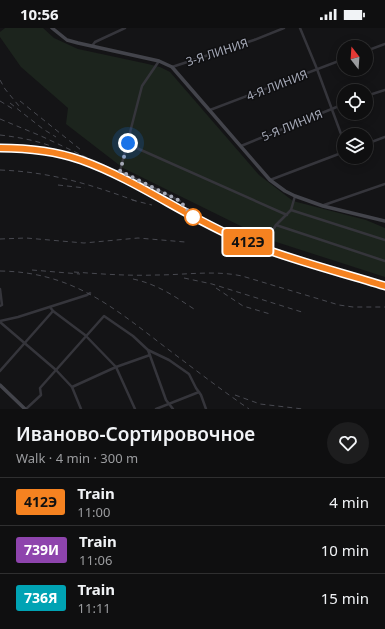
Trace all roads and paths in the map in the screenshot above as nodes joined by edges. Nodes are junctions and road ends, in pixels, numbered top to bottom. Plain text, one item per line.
1 (52, 28) edge
2 (125, 28) edge
3 (284, 28) edge
4 (300, 28) edge
5 (385, 44) edge
6 (92, 46) junction
7 (373, 48) edge
8 (159, 61) junction
9 (337, 62) edge
10 (172, 67) junction
11 (317, 69) junction
12 (385, 90) edge
13 (373, 94) edge
14 (337, 107) edge
15 (209, 110) junction
16 (331, 110) junction
17 (338, 128) edge
18 (385, 137) edge
19 (373, 141) edge
20 (132, 146) dead end
21 (241, 146) junction
22 (337, 155) edge
23 (270, 180) junction
24 (385, 184) edge
25 (296, 196) junction
26 (180, 201) dead end
27 (323, 206) junction
28 (291, 210) junction
29 (287, 215) junction
30 (385, 221) edge
31 (276, 225) junction
32 (267, 239) dead end
33 (385, 240) edge
34 (385, 261) edge
35 (0, 289) edge
36 (90, 293) dead end
37 (0, 306) edge
38 (50, 307) junction
39 (53, 311) junction
40 (0, 322) edge
41 (85, 335) junction
42 (25, 344) junction
43 (148, 350) junction
44 (150, 355) junction
45 (116, 367) junction
46 (56, 370) junction
47 (0, 371) edge
48 (0, 385) edge
49 (72, 387) junction
50 (199, 392) junction
51 (170, 404) junction
52 (26, 409) edge
53 (81, 409) edge
54 (135, 409) edge
55 (156, 409) edge
56 (173, 409) edge
57 (206, 409) edge

1 - 6 street
2 - 6 street
3 - 10 street, 3-Я ЛИНИЯ
4 - 11 street
5 - 7 street
6 - 8 street
8 - 10 street
8 - 26 street
9 - 11 street, 4-Я ЛИНИЯ
10 - 15 street
11 - 15 street, 4-Я ЛИНИЯ
11 - 16 street
12 - 13 street
14 - 16 street, 5-Я ЛИНИЯ
15 - 21 street
16 - 17 street
16 - 21 street, 5-Я ЛИНИЯ
18 - 19 street
20 - 29 street
21 - 23 street
22 - 23 street
23 - 25 street
24 - 27 street
25 - 27 street
25 - 28 street
27 - 30 street
28 - 29 street
28 - 33 street
29 - 31 street
31 - 32 street
31 - 34 street
35 - 37 street
36 - 38 street
38 - 39 street
38 - 40 street
39 - 41 street
39 - 42 street
40 - 42 street
41 - 43 street
41 - 45 street
41 - 46 street
42 - 46 street
42 - 47 street
43 - 44 street
43 - 50 street
44 - 45 street
44 - 51 street
45 - 49 street
45 - 54 street
46 - 49 street
46 - 52 street
48 - 52 street
49 - 53 street
50 - 51 street
50 - 57 street
51 - 55 street
51 - 56 street

